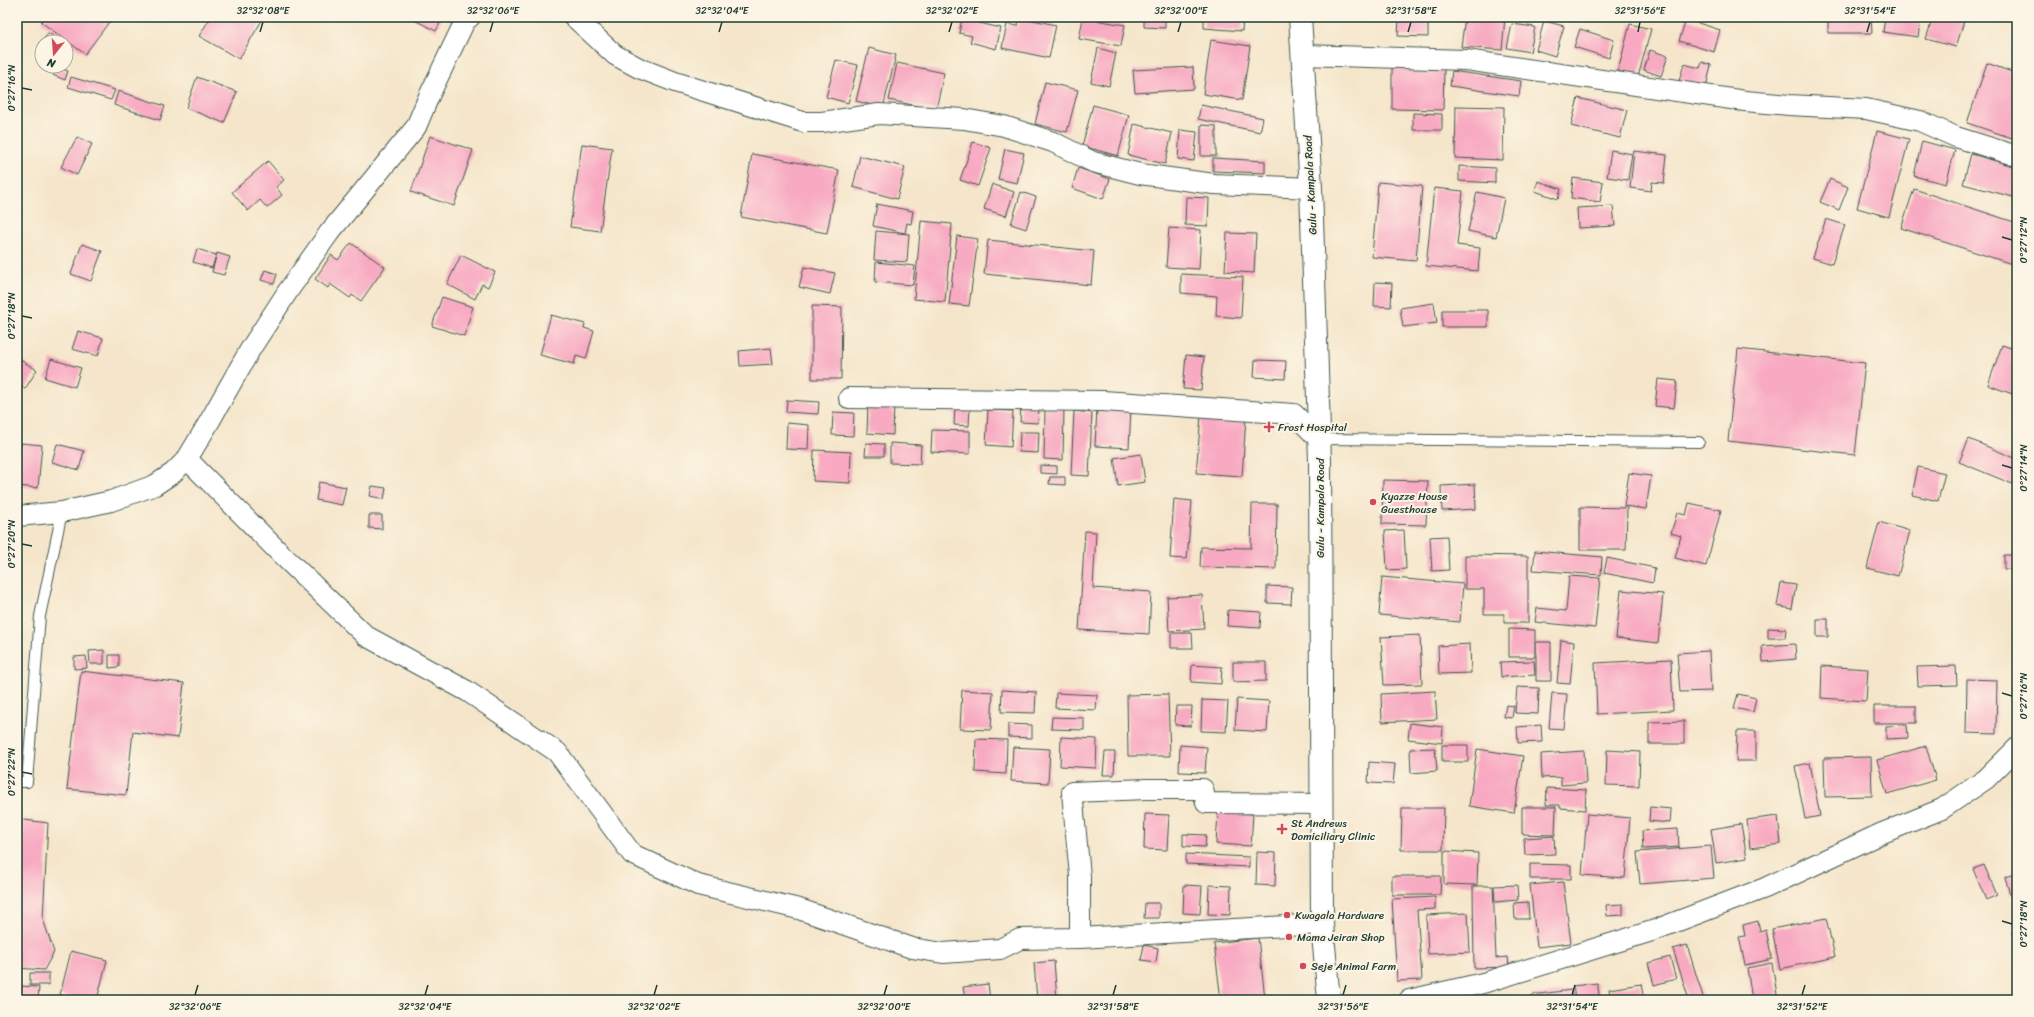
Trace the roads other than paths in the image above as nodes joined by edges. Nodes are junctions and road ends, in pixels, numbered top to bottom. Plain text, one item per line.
1 (470, 17) edge
2 (574, 17) edge
3 (1299, 20) edge
4 (1303, 55) junction
5 (2017, 156) edge
6 (1311, 188) junction
7 (849, 398) dead end
8 (1319, 439) junction
9 (1699, 442) dead end
10 (187, 459) junction
11 (62, 512) junction
12 (17, 516) edge
13 (2017, 748) edge
14 (17, 782) edge
15 (1321, 804) junction
16 (1322, 924) junction
17 (1080, 938) junction
18 (1329, 1000) edge
19 (1408, 1000) edge

1 - 10 street
2 - 6 street
3 - 4 main road, Gulu - Kampala Road
4 - 5 street
4 - 6 main road, Gulu - Kampala Road
6 - 8 main road, Gulu - Kampala Road
7 - 8 street
8 - 9 lane
8 - 15 main road, Gulu - Kampala Road
10 - 11 street
10 - 17 street
11 - 12 street
11 - 14 lane
13 - 19 street
15 - 16 main road, Gulu - Kampala Road
15 - 17 street
16 - 17 street
16 - 18 main road, Gulu - Kampala Road

